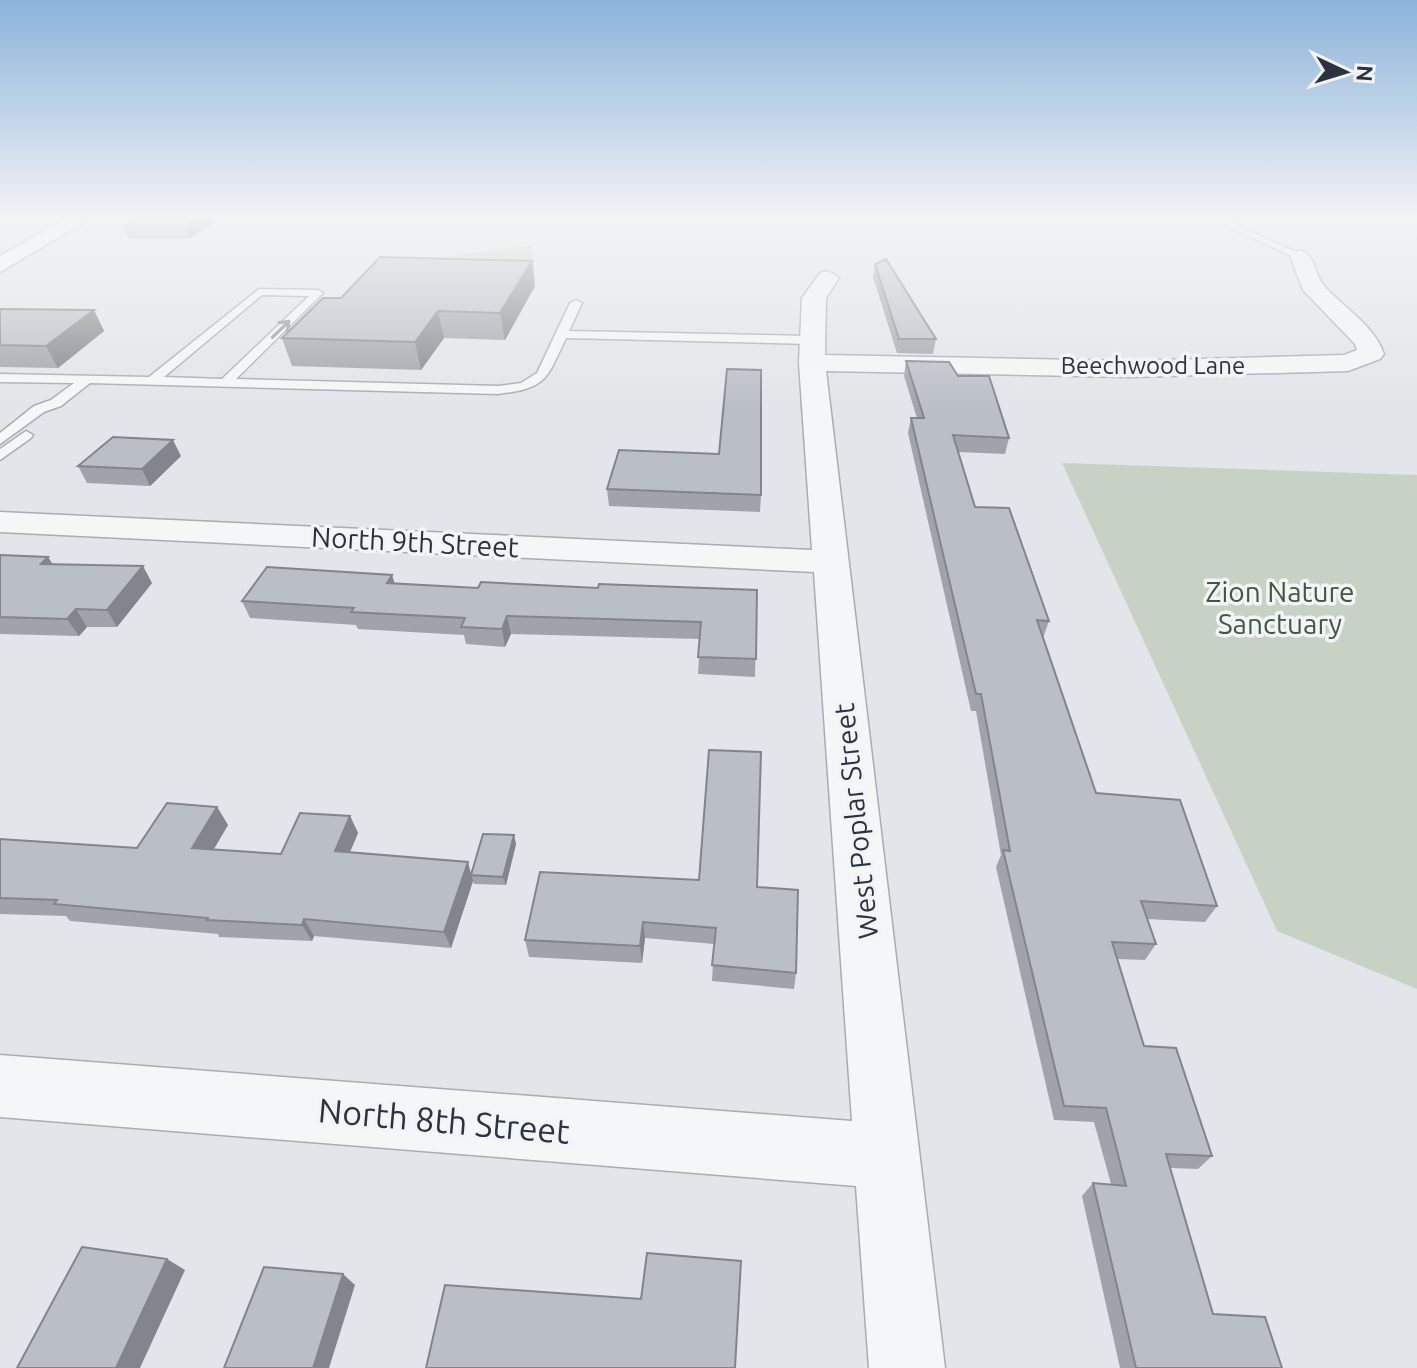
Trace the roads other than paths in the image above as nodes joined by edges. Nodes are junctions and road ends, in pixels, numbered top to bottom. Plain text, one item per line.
1 (825, 282) edge
2 (1310, 282) edge
3 (576, 303) dead end
4 (561, 334) junction
5 (811, 351) junction
6 (0, 378) edge
7 (87, 379) junction
8 (152, 381) junction
9 (225, 383) junction
10 (56, 403) junction
11 (3, 418) dead end
12 (24, 421) junction
13 (0, 440) edge
14 (0, 456) edge
15 (0, 522) edge
16 (830, 562) junction
17 (0, 1086) edge
18 (889, 1156) junction
19 (907, 1368) edge

1 - 5 street, West Poplar Street
2 - 5 street, Beechwood Lane
3 - 4 lane
4 - 5 lane
4 - 9 lane
5 - 16 street, West Poplar Street
6 - 7 lane
7 - 8 lane
7 - 10 lane
8 - 9 lane
9 -> 8 lane
10 - 12 lane
10 - 14 lane
11 - 12 lane
12 - 13 lane
15 - 16 street, North 9th Street
16 - 18 street, West Poplar Street
17 - 18 street, North 8th Street
18 - 19 street, West Poplar Street

